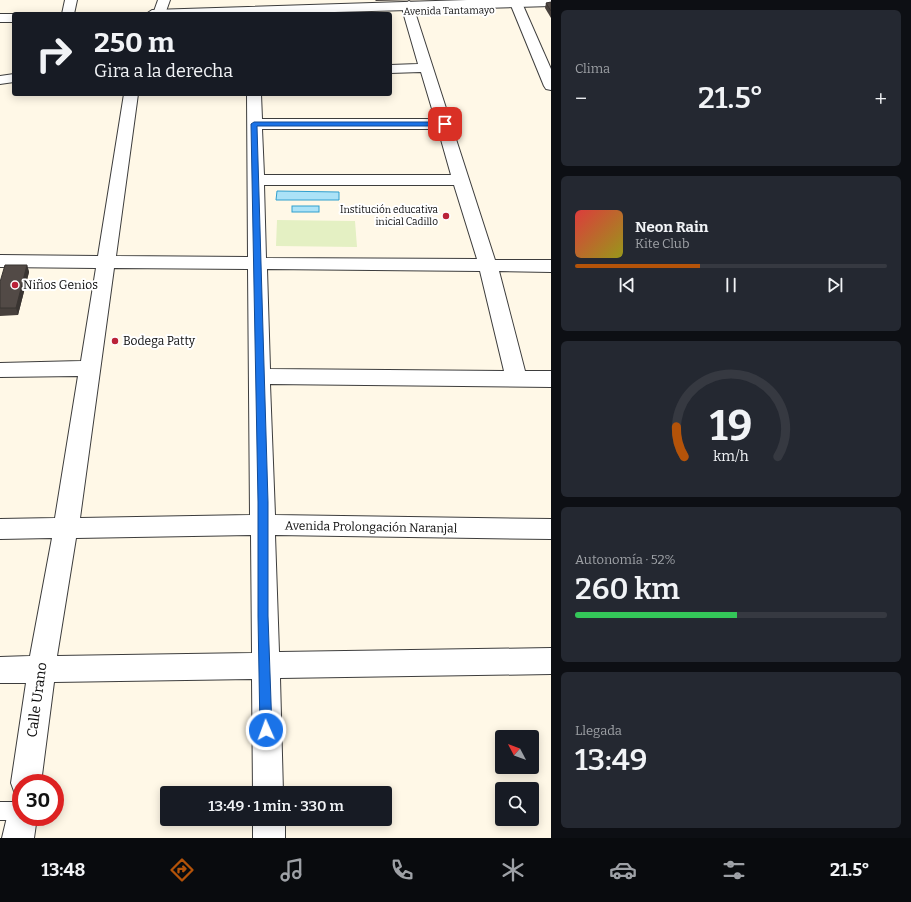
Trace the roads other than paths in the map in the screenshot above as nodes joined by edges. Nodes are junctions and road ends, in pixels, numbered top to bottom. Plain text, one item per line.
1 (71, 0) edge
2 (164, 0) edge
3 (448, 2) edge
4 (551, 2) edge
5 (517, 6) junction
6 (409, 8) junction
7 (551, 9) edge
8 (68, 12) edge
9 (160, 12) edge
10 (253, 12) edge
11 (367, 12) edge
12 (0, 18) edge
13 (12, 18) edge
14 (0, 24) edge
15 (12, 24) edge
16 (546, 60) edge
17 (427, 68) junction
18 (392, 69) edge
19 (12, 78) edge
20 (0, 80) edge
21 (551, 86) edge
22 (131, 96) edge
23 (254, 96) edge
24 (254, 124) junction
25 (445, 124) junction
26 (256, 180) junction
27 (462, 180) junction
28 (0, 261) edge
29 (107, 262) junction
30 (257, 263) junction
31 (488, 266) junction
32 (551, 266) edge
33 (91, 368) junction
34 (0, 370) edge
35 (260, 376) junction
36 (517, 379) junction
37 (551, 379) edge
38 (263, 525) junction
39 (66, 528) junction
40 (0, 529) edge
41 (551, 529) edge
42 (551, 662) edge
43 (264, 666) junction
44 (0, 670) edge
45 (41, 670) junction
46 (27, 774) edge
47 (268, 786) edge
48 (0, 811) edge
49 (12, 811) edge
50 (20, 826) edge
51 (269, 826) edge
52 (18, 838) edge
53 (269, 838) edge

1 - 8 street
2 - 9 street
3 - 5 street, Avenida Tantamayo
3 - 6 street, Avenida Tantamayo
4 - 5 street, Avenida Tantamayo
5 - 6 street, Avenida Tantamayo
5 - 7 street, Avenida Tantamayo
5 - 16 street
6 - 10 street, Avenida Tantamayo
6 - 11 street, Avenida Tantamayo
6 - 17 street
12 - 13 street
14 - 15 street
16 - 21 street
17 - 18 street
17 - 25 street
19 - 20 street
22 - 29 street, Calle Urano
23 - 24 street
24 - 25 street
24 - 26 street
25 - 27 street
26 - 27 street
26 - 30 street
27 - 31 street
28 - 29 street
29 - 30 street
29 - 33 street, Calle Urano
30 - 31 street
30 - 35 street
31 - 32 street
31 - 36 street
33 - 34 street
33 - 39 street, Calle Urano
35 - 36 street
35 - 38 street
36 - 37 street
38 - 39 street, Avenida Prolongación Naranjal
38 - 41 street, Avenida Prolongación Naranjal
38 - 43 street
39 - 40 street, Avenida Prolongación Naranjal
39 - 45 street, Calle Urano
42 - 43 street
43 - 45 street
43 - 47 street
44 - 45 street
45 - 46 street, Calle Urano
48 - 49 lane
50 - 52 street
51 - 53 street

